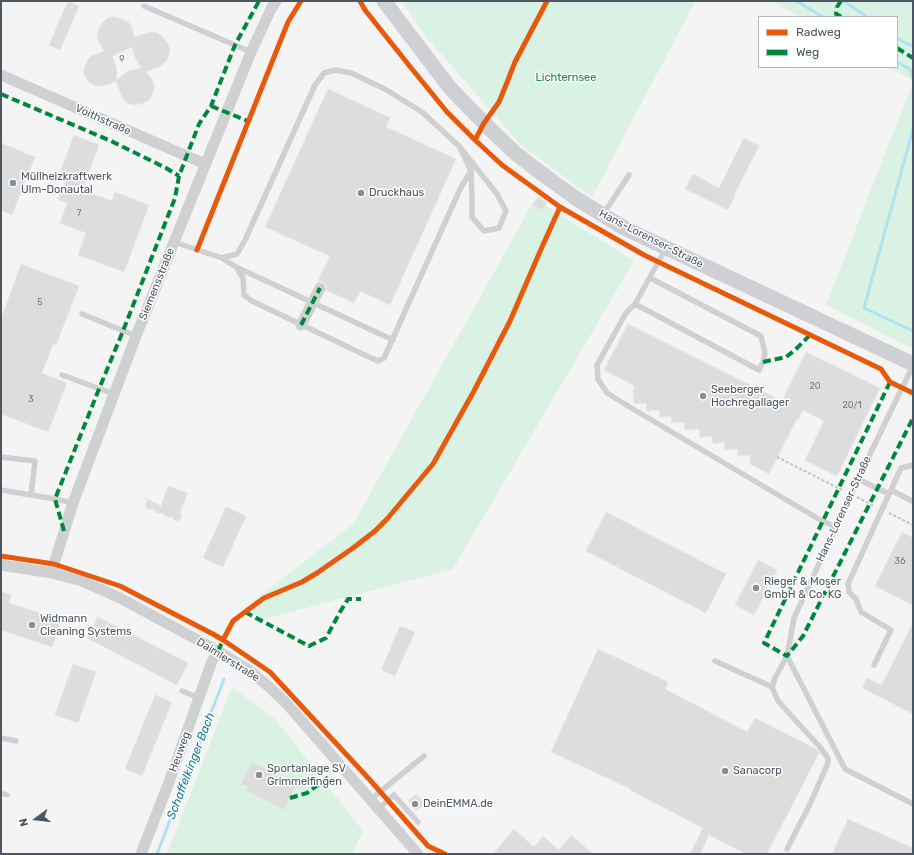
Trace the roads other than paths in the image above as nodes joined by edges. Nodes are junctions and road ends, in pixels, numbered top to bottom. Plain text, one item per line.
1 (276, 1) edge
2 (384, 1) edge
3 (144, 6) dead end
4 (251, 52) junction
5 (1, 75) edge
6 (459, 146) junction
7 (205, 164) junction
8 (471, 171) junction
9 (630, 175) dead end
10 (603, 215) junction
11 (174, 242) junction
12 (666, 248) junction
13 (222, 258) junction
14 (236, 266) junction
15 (650, 278) junction
16 (320, 288) dead end
17 (312, 302) junction
18 (635, 304) junction
19 (82, 314) dead end
20 (301, 325) junction
21 (136, 336) junction
22 (393, 340) junction
23 (913, 365) edge
24 (62, 375) dead end
25 (114, 394) junction
26 (1, 457) edge
27 (913, 465) edge
28 (858, 479) junction
29 (1, 490) edge
30 (890, 492) junction
31 (31, 495) junction
32 (912, 501) edge
33 (73, 503) junction
34 (836, 527) junction
35 (1, 565) edge
36 (52, 573) junction
37 (218, 651) junction
38 (787, 656) junction
39 (715, 660) dead end
40 (874, 665) dead end
41 (772, 687) junction
42 (182, 691) dead end
43 (199, 698) junction
44 (1, 738) edge
45 (16, 741) dead end
46 (424, 756) dead end
47 (370, 800) junction
48 (913, 804) edge
49 (378, 809) junction
50 (418, 822) dead end
51 (787, 850) dead end
52 (141, 854) edge
53 (418, 854) edge

1 - 4 street, Siemensstraße
2 - 10 street, Hans-Lorenser-Straße
3 - 4 lane
4 - 7 street, Siemensstraße
5 - 7 street, Voithstraße
6 - 8 lane
6 - 8 lane
6 - 13 lane
7 - 11 street, Siemensstraße
8 - 22 lane
9 - 10 lane
10 - 12 street, Hans-Lorenser-Straße
11 - 13 lane
11 - 21 street, Siemensstraße
12 - 15 lane
12 - 23 street, Hans-Lorenser-Straße
13 - 14 lane
14 - 17 lane
14 - 20 lane
15 - 18 lane
15 - 18 lane
16 - 17 street
17 - 20 street
17 - 22 lane
18 - 34 lane
19 - 21 lane
20 - 22 lane
21 - 25 street, Siemensstraße
23 - 28 lane, Hans-Lorenser-Straße
24 - 25 lane
25 - 33 street, Siemensstraße
26 - 31 lane
27 - 30 lane
28 - 30 lane
28 - 34 lane, Hans-Lorenser-Straße
29 - 31 lane
30 - 32 lane
30 - 40 lane
31 - 33 lane
33 - 36 street, Siemensstraße
34 - 38 lane, Hans-Lorenser-Straße
35 - 36 street, Daimlerstraße
36 - 37 street, Daimlerstraße
37 - 43 street, Heuweg
37 - 47 street, Daimlerstraße
38 - 41 lane, Hans-Lorenser-Straße
38 - 48 lane
39 - 41 lane
41 - 51 lane
42 - 43 lane
43 - 52 street, Heuweg
44 - 45 lane
46 - 47 lane
47 - 49 street, Daimlerstraße
49 - 50 lane
49 - 53 street, Daimlerstraße

